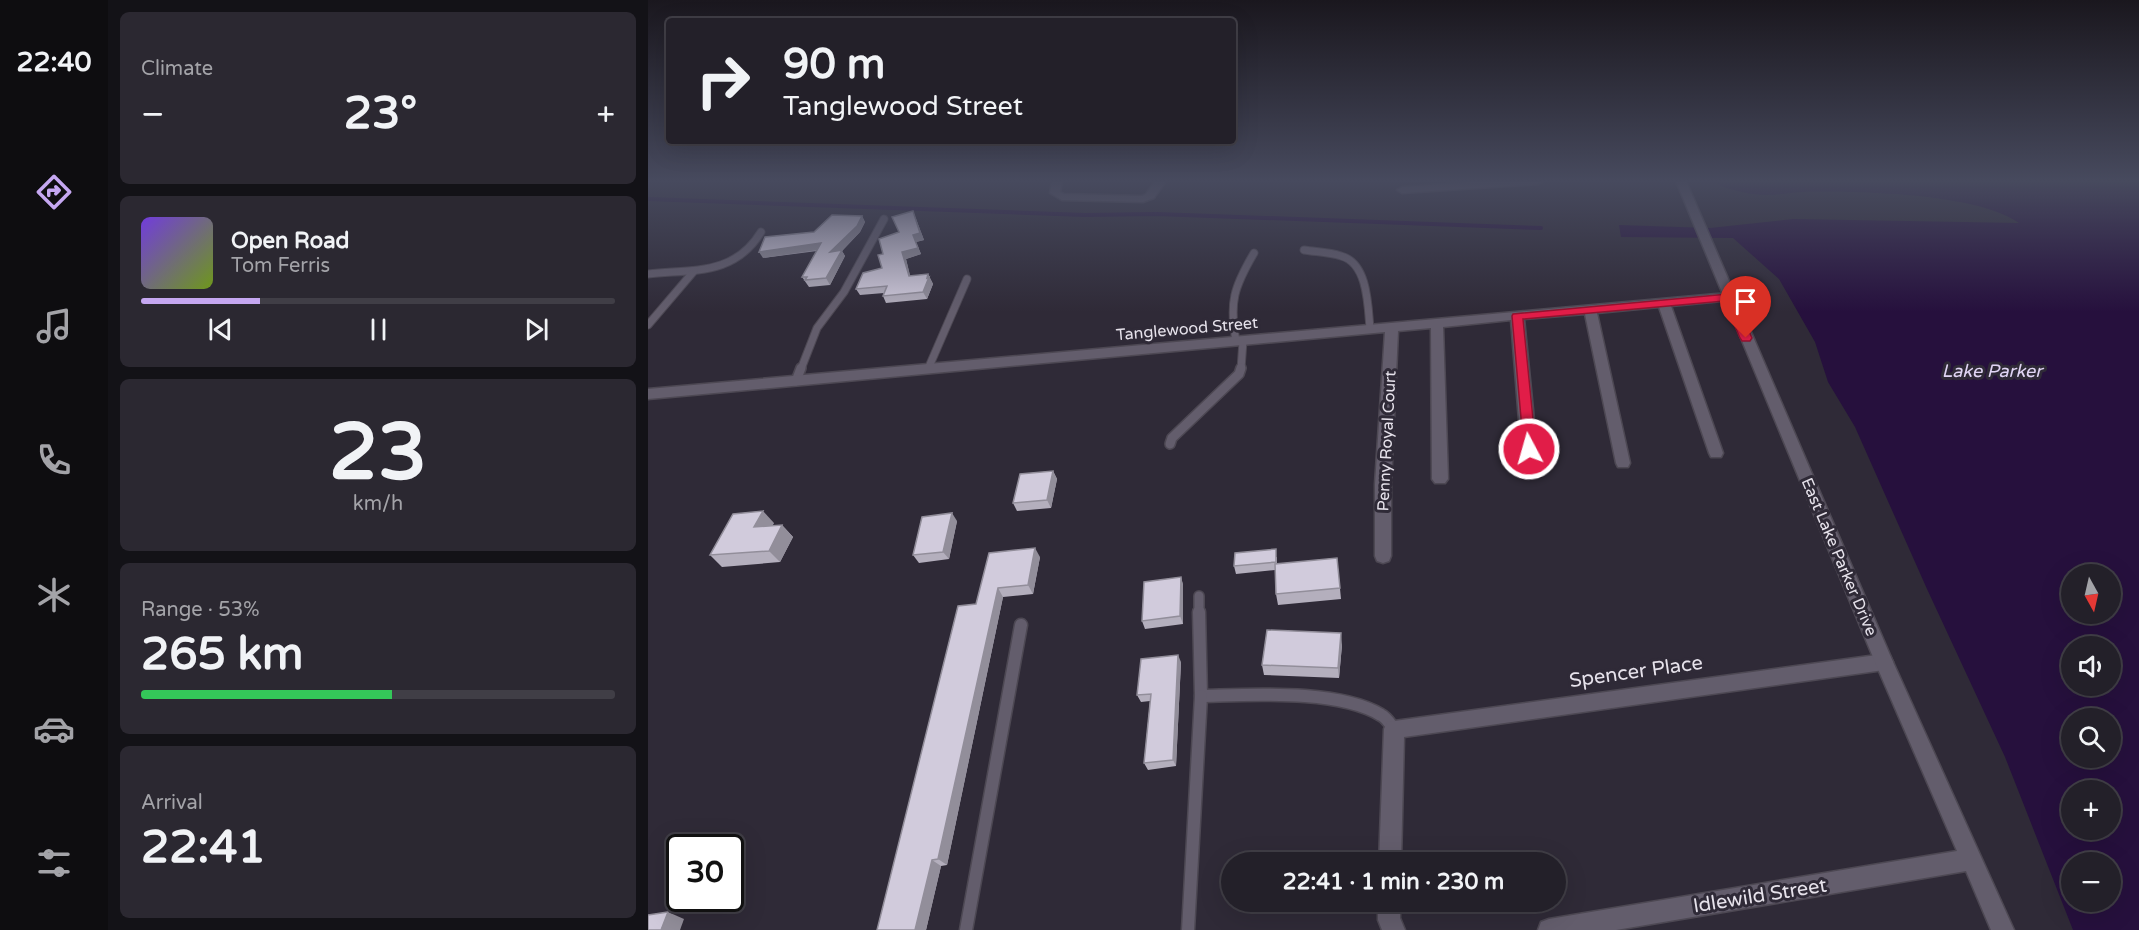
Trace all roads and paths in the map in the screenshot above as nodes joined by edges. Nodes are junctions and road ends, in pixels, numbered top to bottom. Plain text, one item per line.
1 (881, 224) edge
2 (1699, 224) edge
3 (761, 232) dead end
4 (1304, 250) dead end
5 (1254, 253) dead end
6 (694, 271) junction
7 (648, 274) edge
8 (967, 279) dead end
9 (1728, 297) junction
10 (1664, 303) junction
11 (1590, 309) junction
12 (1517, 316) junction
13 (1437, 323) junction
14 (648, 325) edge
15 (1392, 327) junction
16 (1370, 329) junction
17 (1239, 341) junction
18 (928, 369) junction
19 (796, 381) junction
20 (648, 394) edge
21 (1170, 444) dead end
22 (1716, 453) dead end
23 (1623, 463) dead end
24 (1531, 471) dead end
25 (1440, 479) dead end
26 (1383, 556) dead end
27 (1199, 596) dead end
28 (1021, 626) dead end
29 (1884, 662) junction
30 (1201, 696) junction
31 (1394, 729) junction
32 (1390, 852) edge
33 (1971, 859) junction
34 (1389, 912) edge
35 (966, 930) edge
36 (1188, 930) edge
37 (1394, 930) edge
38 (1549, 930) edge
39 (2003, 930) edge

1 - 19 lane
2 - 9 street, East Lake Parker Drive
3 - 6 lane
4 - 16 lane
5 - 17 lane
6 - 7 lane
6 - 14 lane
8 - 18 lane
9 - 10 street, Tanglewood Street
9 - 29 street, East Lake Parker Drive
10 - 11 street, Tanglewood Street
10 - 22 street
11 - 12 street, Tanglewood Street
11 - 23 street
12 - 13 street, Tanglewood Street
12 - 24 street
13 - 15 street, Tanglewood Street
13 - 25 street
15 - 16 street, Tanglewood Street
15 - 26 street, Penny Royal Court
16 - 17 street, Tanglewood Street
17 - 18 street, Tanglewood Street
17 - 21 lane
18 - 19 street, Tanglewood Street
19 - 20 street, Tanglewood Street
27 - 30 lane
28 - 35 lane
29 - 31 street, Spencer Place
29 - 33 street, East Lake Parker Drive
30 - 31 lane
30 - 36 lane
31 - 32 street
33 - 38 street, Idlewild Street
33 - 39 street, East Lake Parker Drive
34 - 37 street

